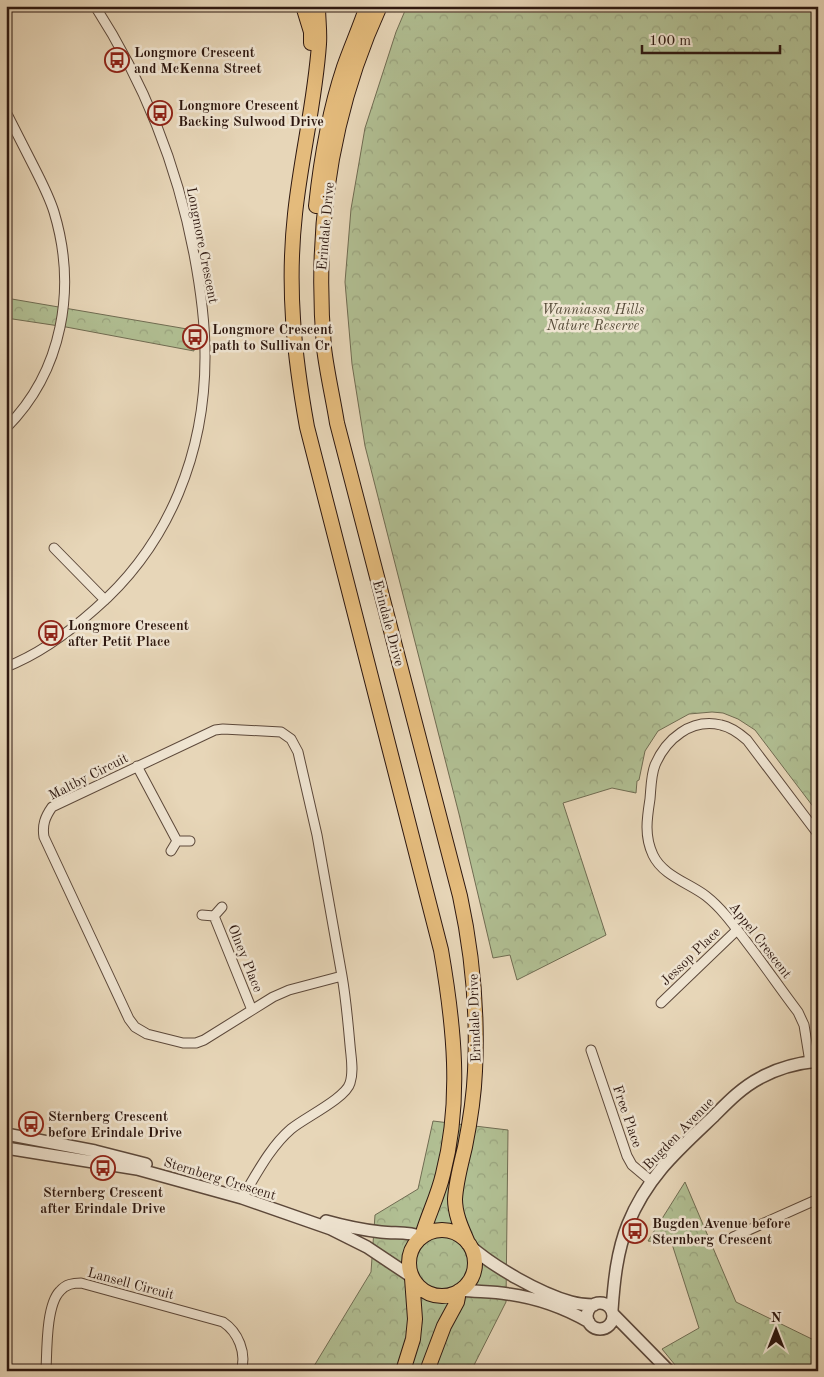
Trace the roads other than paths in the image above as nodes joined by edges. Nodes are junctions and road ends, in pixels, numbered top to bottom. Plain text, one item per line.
1 (95, 6) edge
2 (303, 6) edge
3 (318, 6) edge
4 (367, 6) edge
5 (380, 6) edge
6 (6, 112) edge
7 (309, 123) junction
8 (337, 423) junction
9 (6, 428) edge
10 (54, 548) dead end
11 (105, 600) junction
12 (6, 668) edge
13 (137, 766) junction
14 (818, 834) edge
15 (178, 841) junction
16 (190, 841) dead end
17 (171, 851) dead end
18 (222, 907) dead end
19 (202, 915) dead end
20 (214, 916) junction
21 (737, 930) junction
22 (342, 976) junction
23 (661, 1003) dead end
24 (252, 1010) junction
25 (591, 1050) dead end
26 (814, 1061) edge
27 (6, 1134) edge
28 (6, 1148) edge
29 (164, 1172) junction
30 (651, 1181) junction
31 (244, 1196) junction
32 (818, 1198) edge
33 (422, 1236) junction
34 (733, 1237) dead end
35 (469, 1244) junction
36 (412, 1277) junction
37 (614, 1278) junction
38 (460, 1290) junction
39 (595, 1304) junction
40 (613, 1312) junction
41 (589, 1322) junction
42 (606, 1328) junction
43 (635, 1337) junction
44 (46, 1371) edge
45 (241, 1371) edge
46 (403, 1371) edge
47 (427, 1371) edge
48 (669, 1371) edge

1 - 11 street, Longmore Crescent
2 - 7 main road
3 - 7 main road, Erindale Drive
4 - 8 main road
5 - 8 main road, Erindale Drive
6 - 9 street
7 - 33 main road, Erindale Drive
8 - 35 main road, Erindale Drive
10 - 11 street
11 - 12 street, Longmore Crescent
13 - 15 street
13 - 22 street, Maltby Circuit
13 - 24 street, Maltby Circuit
14 - 21 street, Appel Crescent
15 - 16 street
15 - 17 street
18 - 20 street, Olney Place
19 - 20 street, Olney Place
20 - 24 street, Olney Place
21 - 23 street, Jessop Place
21 - 26 street, Appel Crescent
22 - 24 street, Maltby Circuit
22 - 31 street, Maltby Circuit
25 - 30 street, Free Place
26 - 30 street, Bugden Avenue
27 - 29 street, Sternberg Crescent
28 - 29 street, Sternberg Crescent
29 - 31 street, Sternberg Crescent
30 - 37 street, Bugden Avenue
31 - 33 street, Sternberg Crescent
31 - 36 street, Sternberg Crescent
32 - 34 street
33 - 35 main road
33 - 36 main road
35 - 38 main road
35 - 39 street
36 - 38 main road
36 - 46 main road
37 - 39 street, Bugden Avenue
37 - 40 street, Bugden Avenue
38 - 41 street
38 - 47 main road
39 - 40 street
39 - 41 street
40 - 42 street
40 - 43 street
41 - 42 street
42 - 43 street
43 - 48 street
44 - 45 street, Lansell Circuit

